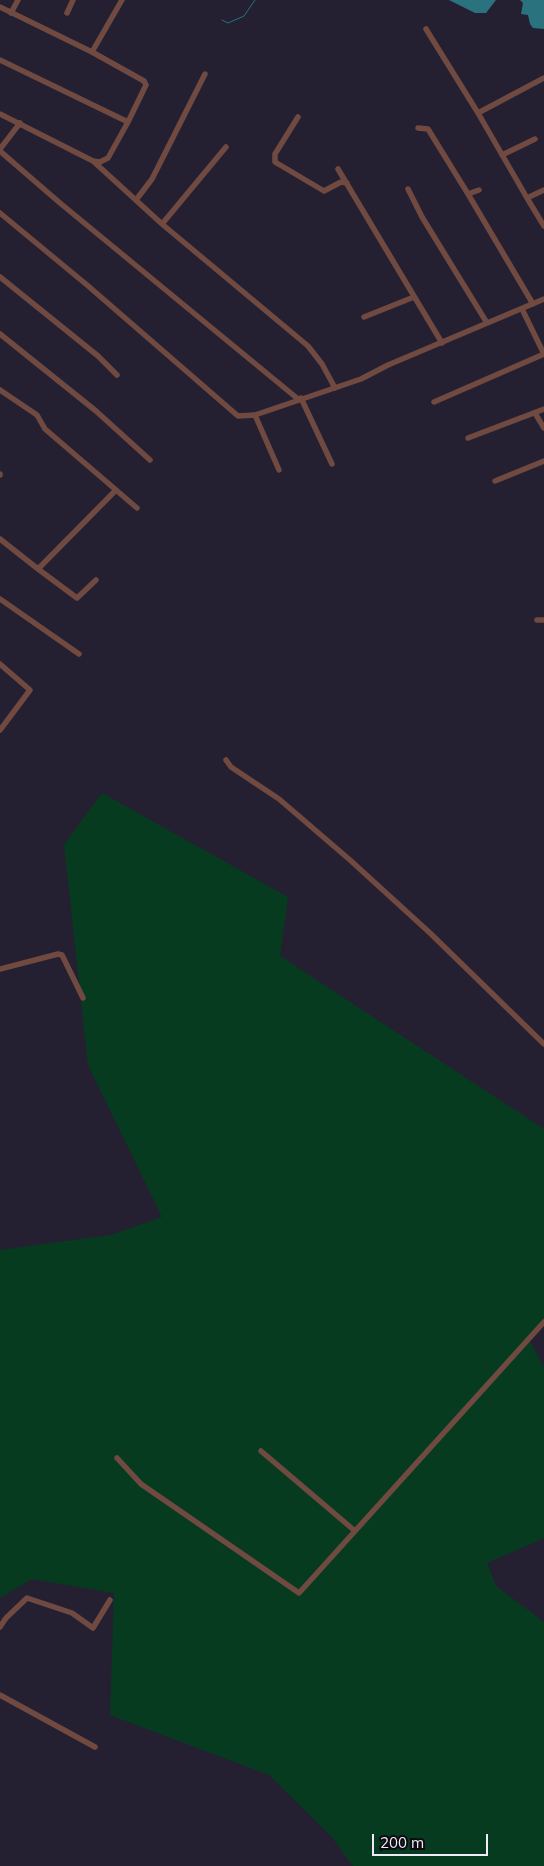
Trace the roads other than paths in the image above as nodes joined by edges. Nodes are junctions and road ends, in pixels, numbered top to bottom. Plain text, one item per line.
1 (18, 0) edge
2 (73, 0) edge
3 (122, 0) edge
4 (0, 7) edge
5 (11, 13) junction
6 (67, 13) dead end
7 (426, 29) dead end
8 (92, 52) junction
9 (0, 60) edge
10 (205, 74) dead end
11 (544, 78) edge
12 (478, 113) junction
13 (0, 114) edge
14 (298, 116) dead end
15 (128, 122) junction
16 (20, 124) junction
17 (418, 128) dead end
18 (534, 139) dead end
19 (226, 147) dead end
20 (0, 150) edge
21 (502, 155) junction
22 (93, 161) junction
23 (338, 169) dead end
24 (346, 184) junction
25 (408, 189) dead end
26 (479, 190) dead end
27 (544, 190) edge
28 (468, 194) junction
29 (528, 198) junction
30 (136, 200) junction
31 (0, 214) edge
32 (162, 224) junction
33 (544, 226) edge
34 (0, 277) edge
35 (414, 297) junction
36 (544, 299) edge
37 (533, 304) junction
38 (522, 309) junction
39 (364, 318) dead end
40 (487, 323) junction
41 (0, 334) edge
42 (442, 343) junction
43 (544, 354) edge
44 (116, 375) dead end
45 (335, 388) junction
46 (0, 390) edge
47 (299, 399) junction
48 (434, 402) dead end
49 (544, 408) edge
50 (535, 413) junction
51 (255, 415) junction
52 (544, 428) edge
53 (468, 438) dead end
54 (150, 460) dead end
55 (544, 461) edge
56 (332, 464) dead end
57 (279, 470) dead end
58 (495, 481) dead end
59 (115, 491) junction
60 (136, 508) dead end
61 (0, 540) edge
62 (38, 570) junction
63 (96, 580) dead end
64 (0, 599) edge
65 (537, 620) dead end
66 (544, 620) edge
67 (79, 654) dead end
68 (0, 664) edge
69 (0, 730) edge
70 (226, 760) dead end
71 (0, 969) edge
72 (83, 998) dead end
73 (544, 1044) edge
74 (544, 1322) edge
75 (261, 1451) dead end
76 (117, 1458) dead end
77 (355, 1531) junction
78 (110, 1600) dead end
79 (0, 1627) edge
80 (0, 1695) edge
81 (95, 1747) dead end

1 - 5 street
2 - 6 street
3 - 8 street
4 - 5 street
5 - 8 street
7 - 12 street
8 - 15 street
9 - 15 street
10 - 30 street
11 - 12 street
12 - 21 street
13 - 16 street
14 - 24 street
15 - 22 street
16 - 20 street
16 - 22 street
17 - 28 street
18 - 21 street
19 - 32 street
20 - 47 street
21 - 29 street
22 - 30 street
23 - 24 street
24 - 35 street
25 - 40 street
26 - 28 street
27 - 29 street
28 - 37 street
29 - 33 street
30 - 32 street
31 - 51 street
32 - 45 street
34 - 44 street
35 - 39 street
35 - 42 street
36 - 37 street
37 - 38 street
38 - 40 street
38 - 43 street
40 - 42 street
41 - 54 street
42 - 45 street
43 - 48 street
45 - 47 street
46 - 59 street
47 - 51 street
47 - 56 street
49 - 50 street
50 - 52 street
50 - 53 street
51 - 57 street
55 - 58 street
59 - 60 street
59 - 62 street
61 - 62 street
62 - 63 street
64 - 67 street
65 - 66 street
68 - 69 street
70 - 73 street
71 - 72 street
74 - 77 street
75 - 77 street
76 - 77 street
78 - 79 street
80 - 81 street

